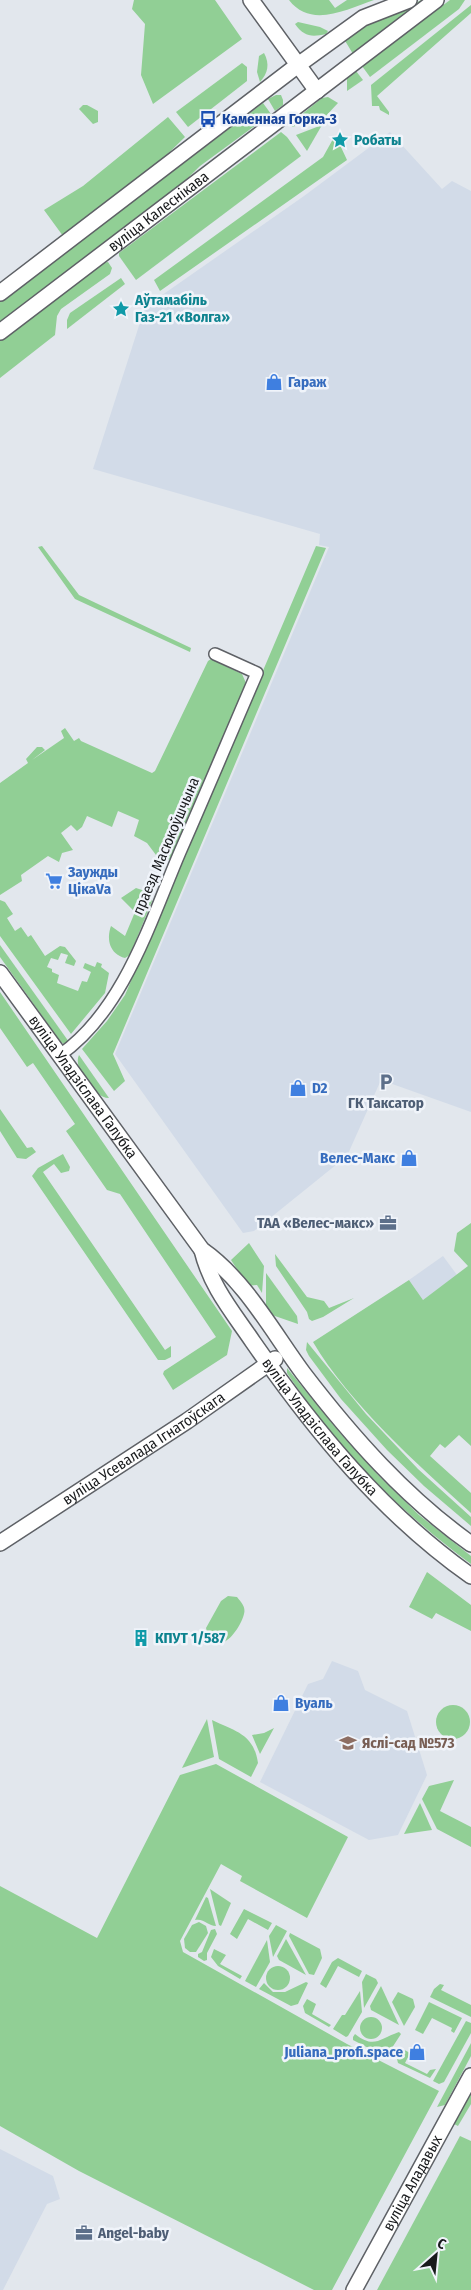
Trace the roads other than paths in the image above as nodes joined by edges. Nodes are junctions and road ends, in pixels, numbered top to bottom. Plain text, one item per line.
1 (251, 0) edge
2 (409, 0) edge
3 (436, 0) edge
4 (298, 64) junction
5 (317, 91) junction
6 (0, 293) edge
7 (0, 332) edge
8 (215, 654) dead end
9 (0, 973) edge
10 (60, 1056) junction
11 (202, 1250) junction
12 (287, 1351) junction
13 (269, 1364) junction
14 (0, 1543) edge
15 (471, 1544) edge
16 (471, 1576) edge
17 (471, 2076) edge
18 (354, 2290) edge

1 - 4 main road
2 - 4 main road, вуліца Калеснікава
3 - 5 main road, вуліца Калеснікава
4 - 5 main road
4 - 6 main road, вуліца Калеснікава
5 - 7 main road, вуліца Калеснікава
8 - 10 street, праезд Масюкоўшчына
9 - 10 main road, вуліца Уладзіслава Галубка
10 - 11 main road, вуліца Уладзіслава Галубка
11 - 12 main road, вуліца Уладзіслава Галубка
11 - 13 main road, вуліца Уладзіслава Галубка
12 - 13 main road, вуліца Усевалада Ігнатоўскага
12 - 15 main road, вуліца Уладзіслава Галубка
13 - 14 main road, вуліца Усевалада Ігнатоўскага
13 - 16 main road, вуліца Уладзіслава Галубка
17 - 18 main road, вуліца Аладавых

